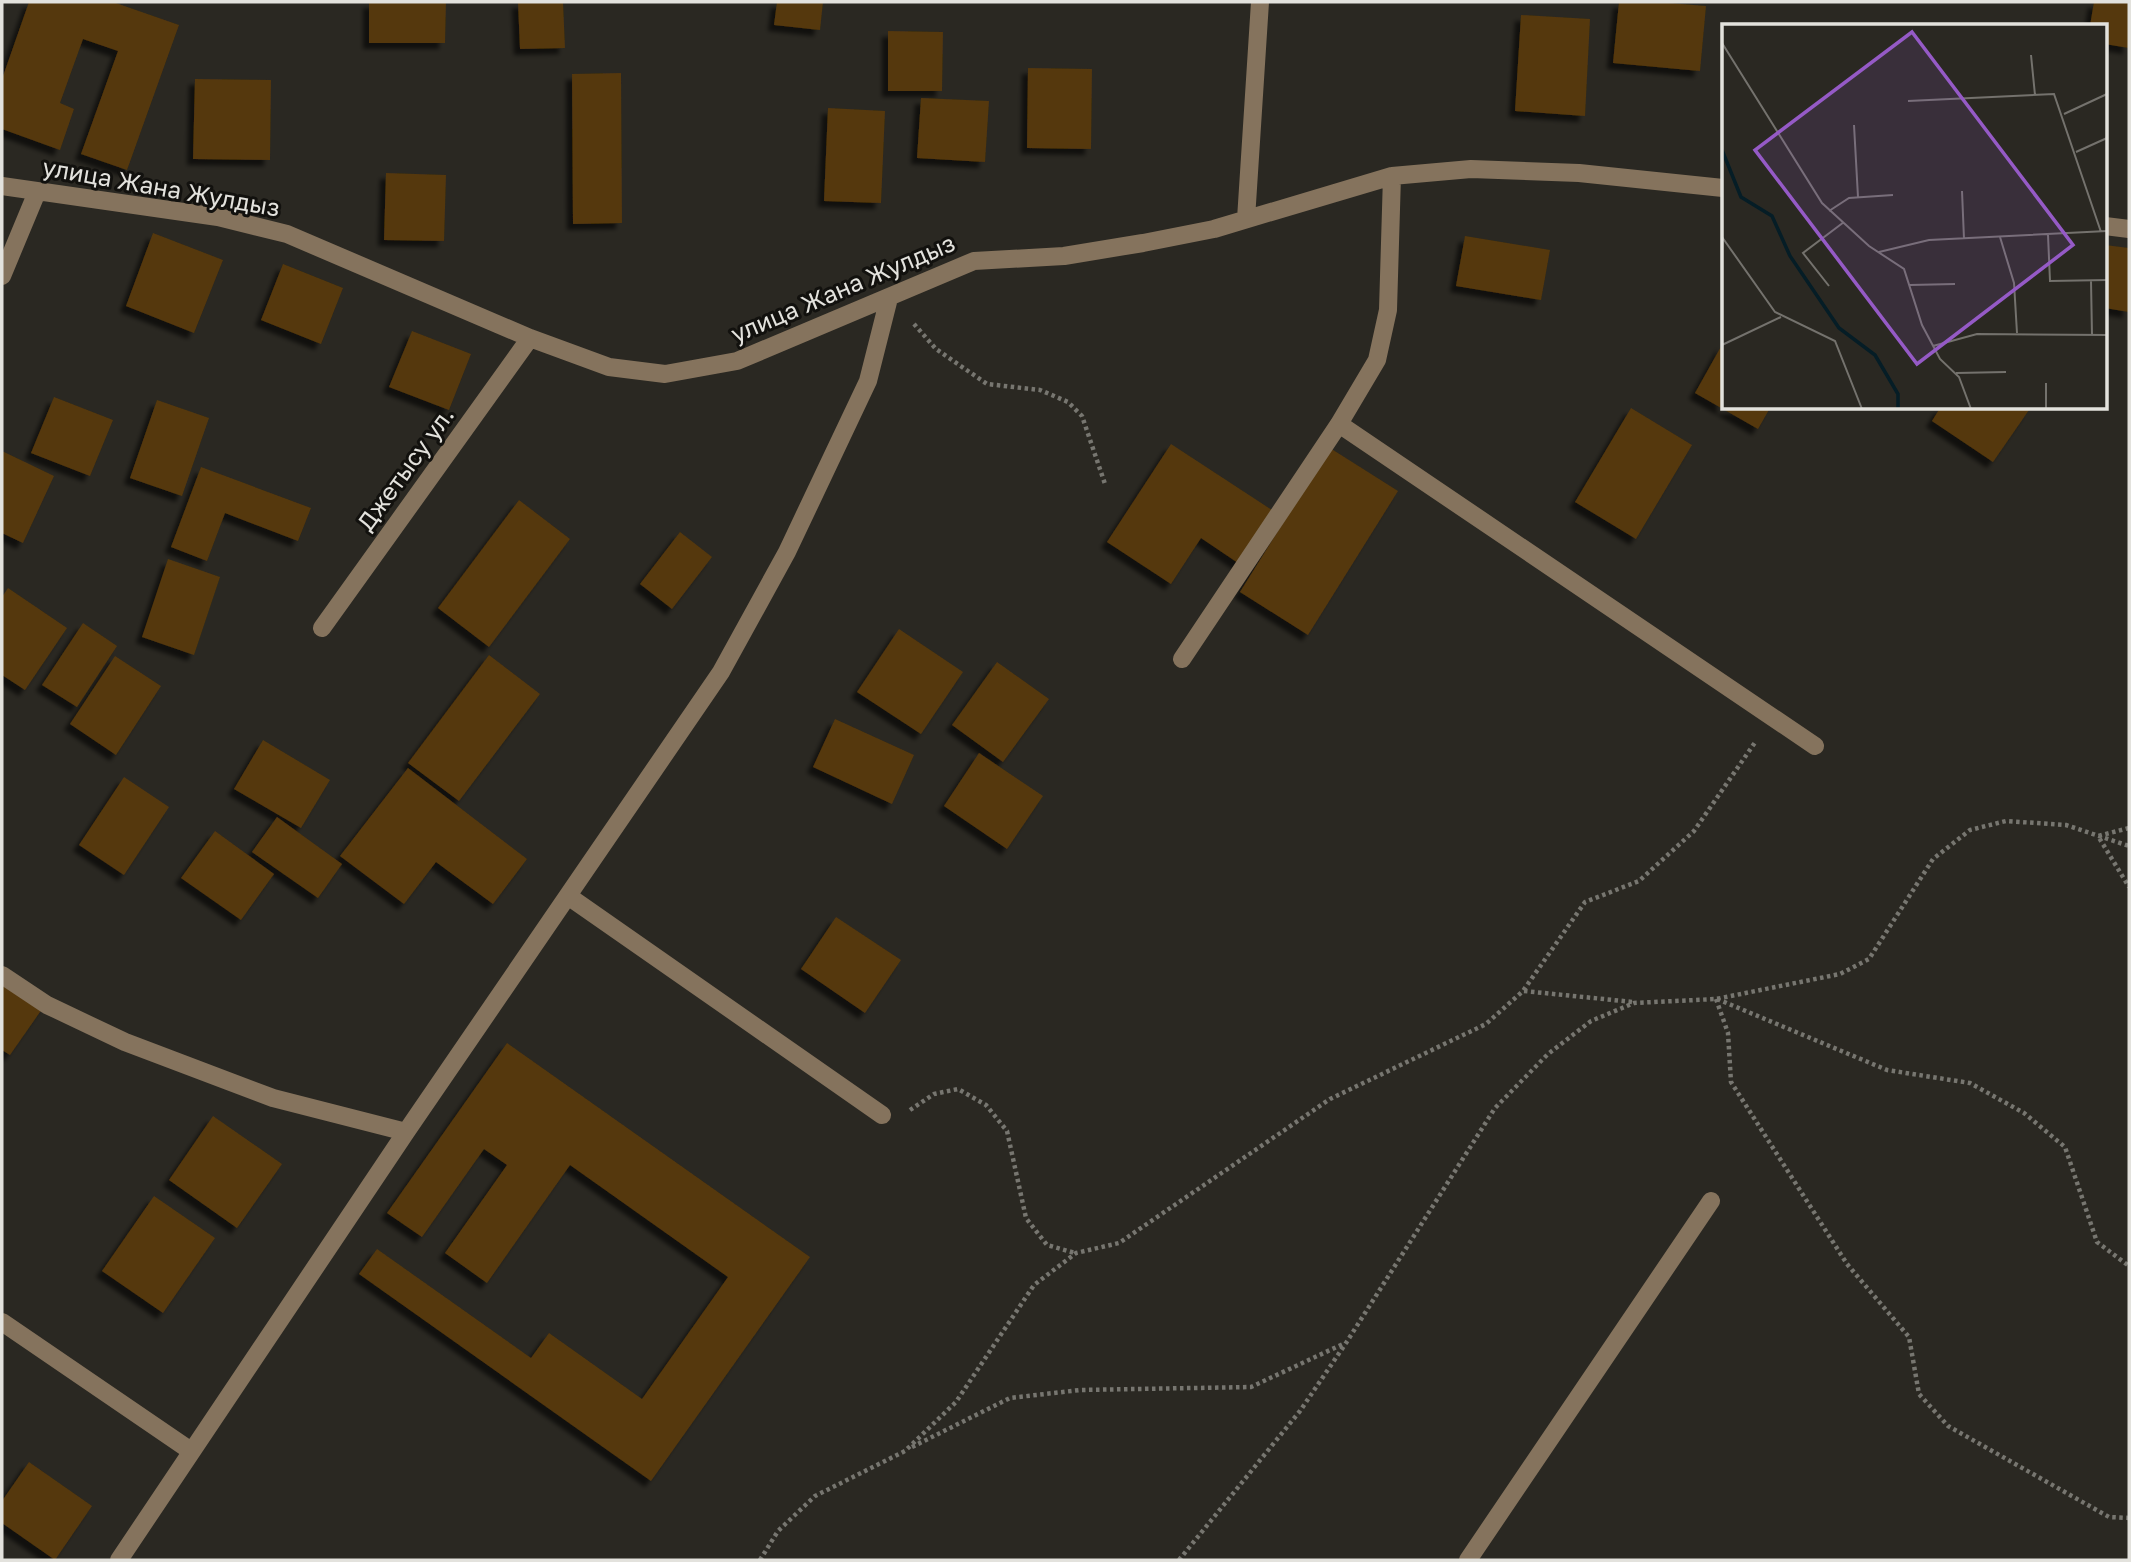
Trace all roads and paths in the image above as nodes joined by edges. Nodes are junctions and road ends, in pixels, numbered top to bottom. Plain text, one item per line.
1 (1260, 2) edge
2 (1392, 176) junction
3 (2, 186) edge
4 (1722, 188) edge
5 (37, 191) junction
6 (1246, 219) junction
7 (2106, 226) edge
8 (2129, 229) edge
9 (2, 276) edge
10 (889, 298) junction
11 (530, 338) junction
12 (1339, 424) junction
13 (1105, 484) dead end
14 (322, 628) dead end
15 (1182, 660) dead end
16 (1773, 718) junction
17 (1815, 746) dead end
18 (2129, 828) edge
19 (2098, 836) junction
20 (2129, 846) edge
21 (2129, 887) edge
22 (568, 895) junction
23 (2, 975) edge
24 (1523, 991) junction
25 (1716, 999) junction
26 (1634, 1003) junction
27 (882, 1115) joint
28 (405, 1132) junction
29 (1711, 1201) dead end
30 (1076, 1254) junction
31 (2129, 1266) edge
32 (2, 1322) edge
33 (1346, 1343) junction
34 (191, 1451) junction
35 (905, 1451) junction
36 (2129, 1518) edge
37 (119, 1560) edge
38 (760, 1560) edge
39 (1180, 1560) edge
40 (1468, 1560) edge

1 - 6 street
2 - 4 street, улица Жана Жулдыз
2 - 6 street, улица Жана Жулдыз
2 - 12 street
3 - 5 street, улица Жана Жулдыз
5 - 9 street
5 - 11 street, улица Жана Жулдыз
6 - 10 street, улица Жана Жулдыз
7 - 8 street
10 - 11 street, улица Жана Жулдыз
10 - 13 path
10 - 22 street
11 - 14 street, Джетысу ул.
12 - 15 street
12 - 16 street
16 - 17 street
16 - 24 path
18 - 19 path
19 - 20 path
19 - 21 path
19 - 25 path
22 - 27 street
22 - 28 street
23 - 28 street
24 - 26 path
24 - 30 path
25 - 26 path
25 - 31 path
25 - 36 path
26 - 33 path
27 - 30 path
28 - 34 street
29 - 40 street
30 - 35 path
32 - 34 street
33 - 35 path
33 - 39 path
34 - 37 street
35 - 38 path

